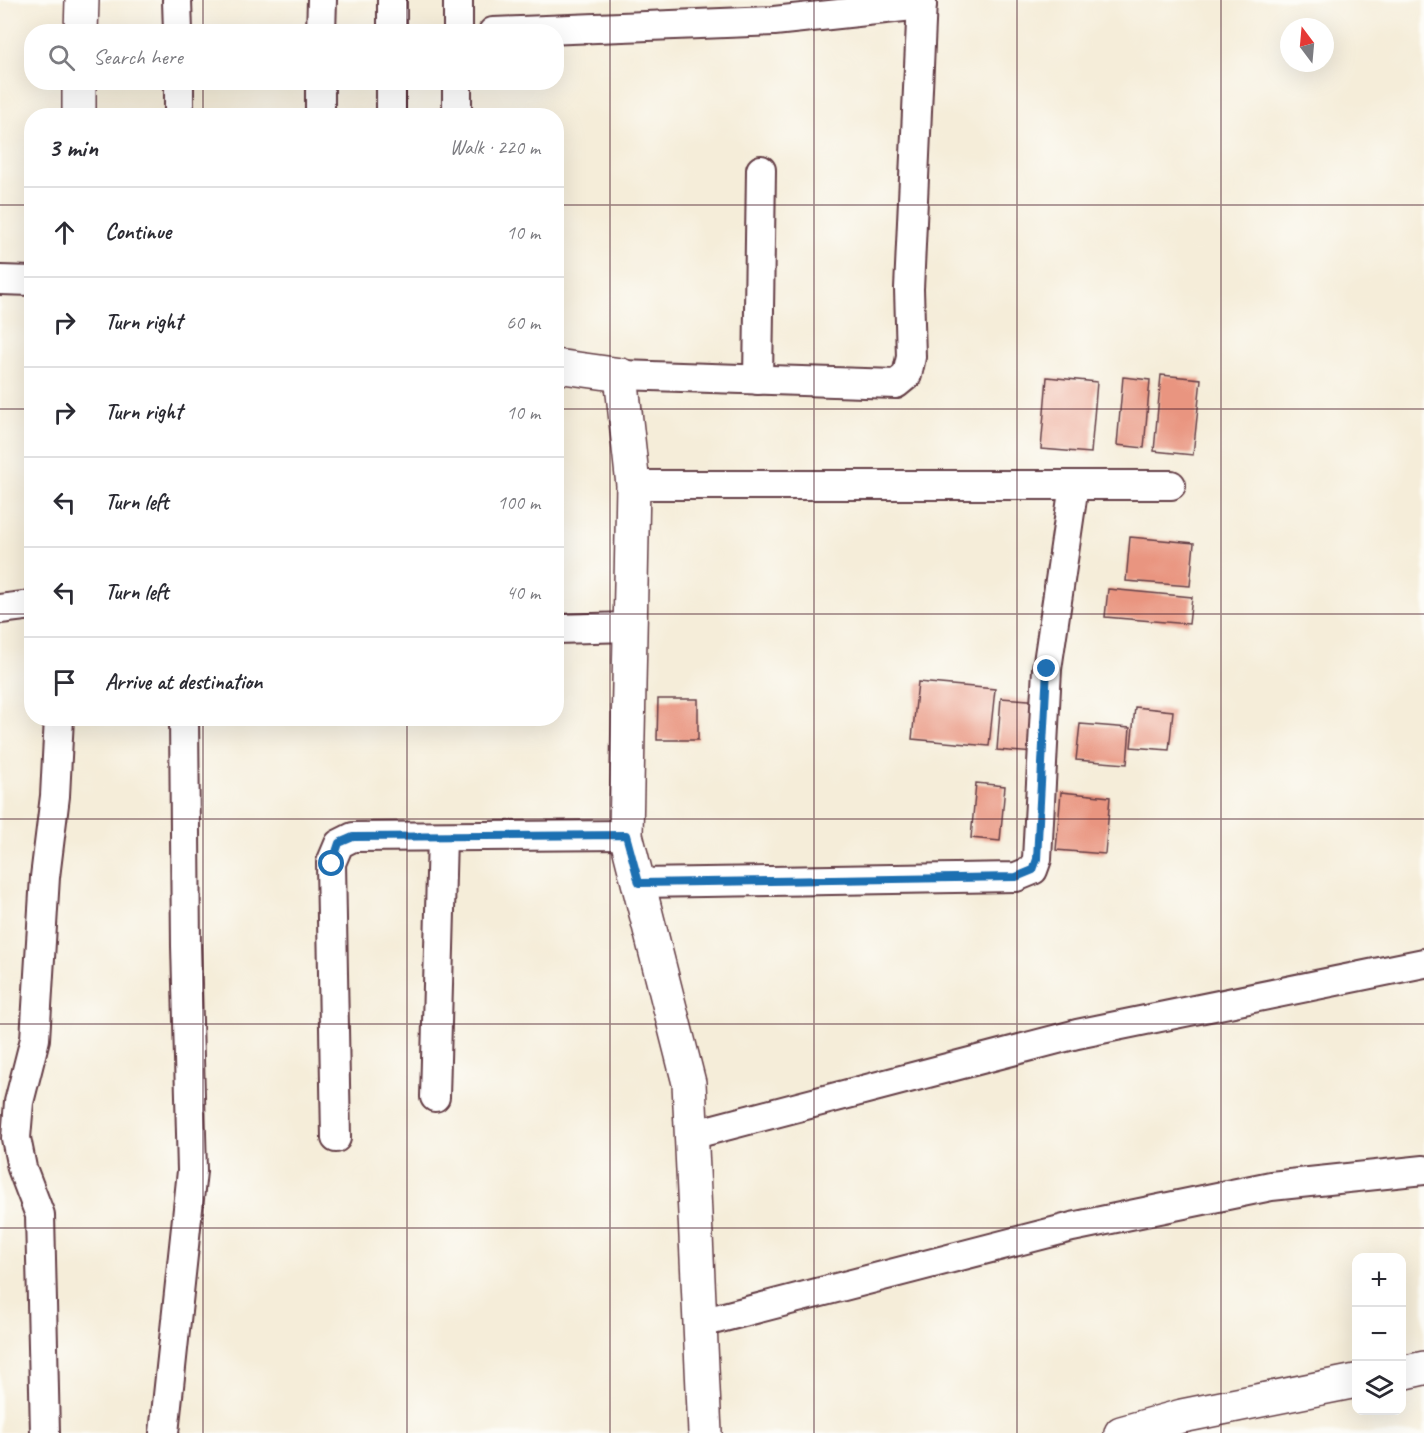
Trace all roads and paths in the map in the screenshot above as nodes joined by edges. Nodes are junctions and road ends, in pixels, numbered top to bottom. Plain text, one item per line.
1 (82, 0) edge
2 (177, 0) edge
3 (322, 0) edge
4 (392, 0) edge
5 (458, 0) edge
6 (922, 3) edge
7 (81, 24) edge
8 (178, 24) edge
9 (321, 24) edge
10 (392, 24) edge
11 (458, 24) edge
12 (564, 29) edge
13 (79, 90) edge
14 (178, 90) edge
15 (320, 90) edge
16 (391, 90) edge
17 (457, 90) edge
18 (79, 108) edge
19 (179, 108) edge
20 (320, 108) edge
21 (391, 108) edge
22 (457, 108) edge
23 (761, 170) dead end
24 (0, 280) edge
25 (24, 280) edge
26 (564, 367) edge
27 (621, 375) junction
28 (758, 380) junction
29 (633, 485) junction
30 (1074, 485) junction
31 (1171, 485) dead end
32 (24, 606) edge
33 (0, 609) edge
34 (630, 627) junction
35 (564, 629) edge
36 (59, 726) edge
37 (184, 726) edge
38 (626, 835) junction
39 (442, 837) junction
40 (639, 883) junction
41 (1424, 963) edge
42 (435, 1097) dead end
43 (691, 1135) junction
44 (336, 1138) dead end
45 (1424, 1170) edge
46 (700, 1323) junction
47 (1424, 1368) edge
48 (1406, 1372) edge
49 (1352, 1383) edge
50 (1182, 1424) edge
51 (45, 1433) edge
52 (164, 1433) edge
53 (705, 1433) edge
54 (1121, 1433) edge

1 - 7 street
2 - 8 street
3 - 9 street
4 - 10 street
5 - 11 street
6 - 12 street
6 - 28 street
13 - 18 street
14 - 19 street
15 - 20 street
16 - 21 street
17 - 22 street
23 - 28 street
24 - 25 street
26 - 27 street
27 - 28 street
27 - 29 street
29 - 30 street
29 - 34 street
30 - 31 street
30 - 40 street
32 - 33 street
34 - 35 street
34 - 38 street
36 - 51 street
37 - 52 street
38 - 39 street
38 - 40 street
39 - 42 street
39 - 44 street
40 - 43 street
41 - 43 street
43 - 46 street
45 - 46 street
46 - 53 street
47 - 48 street
49 - 50 street
50 - 54 street

